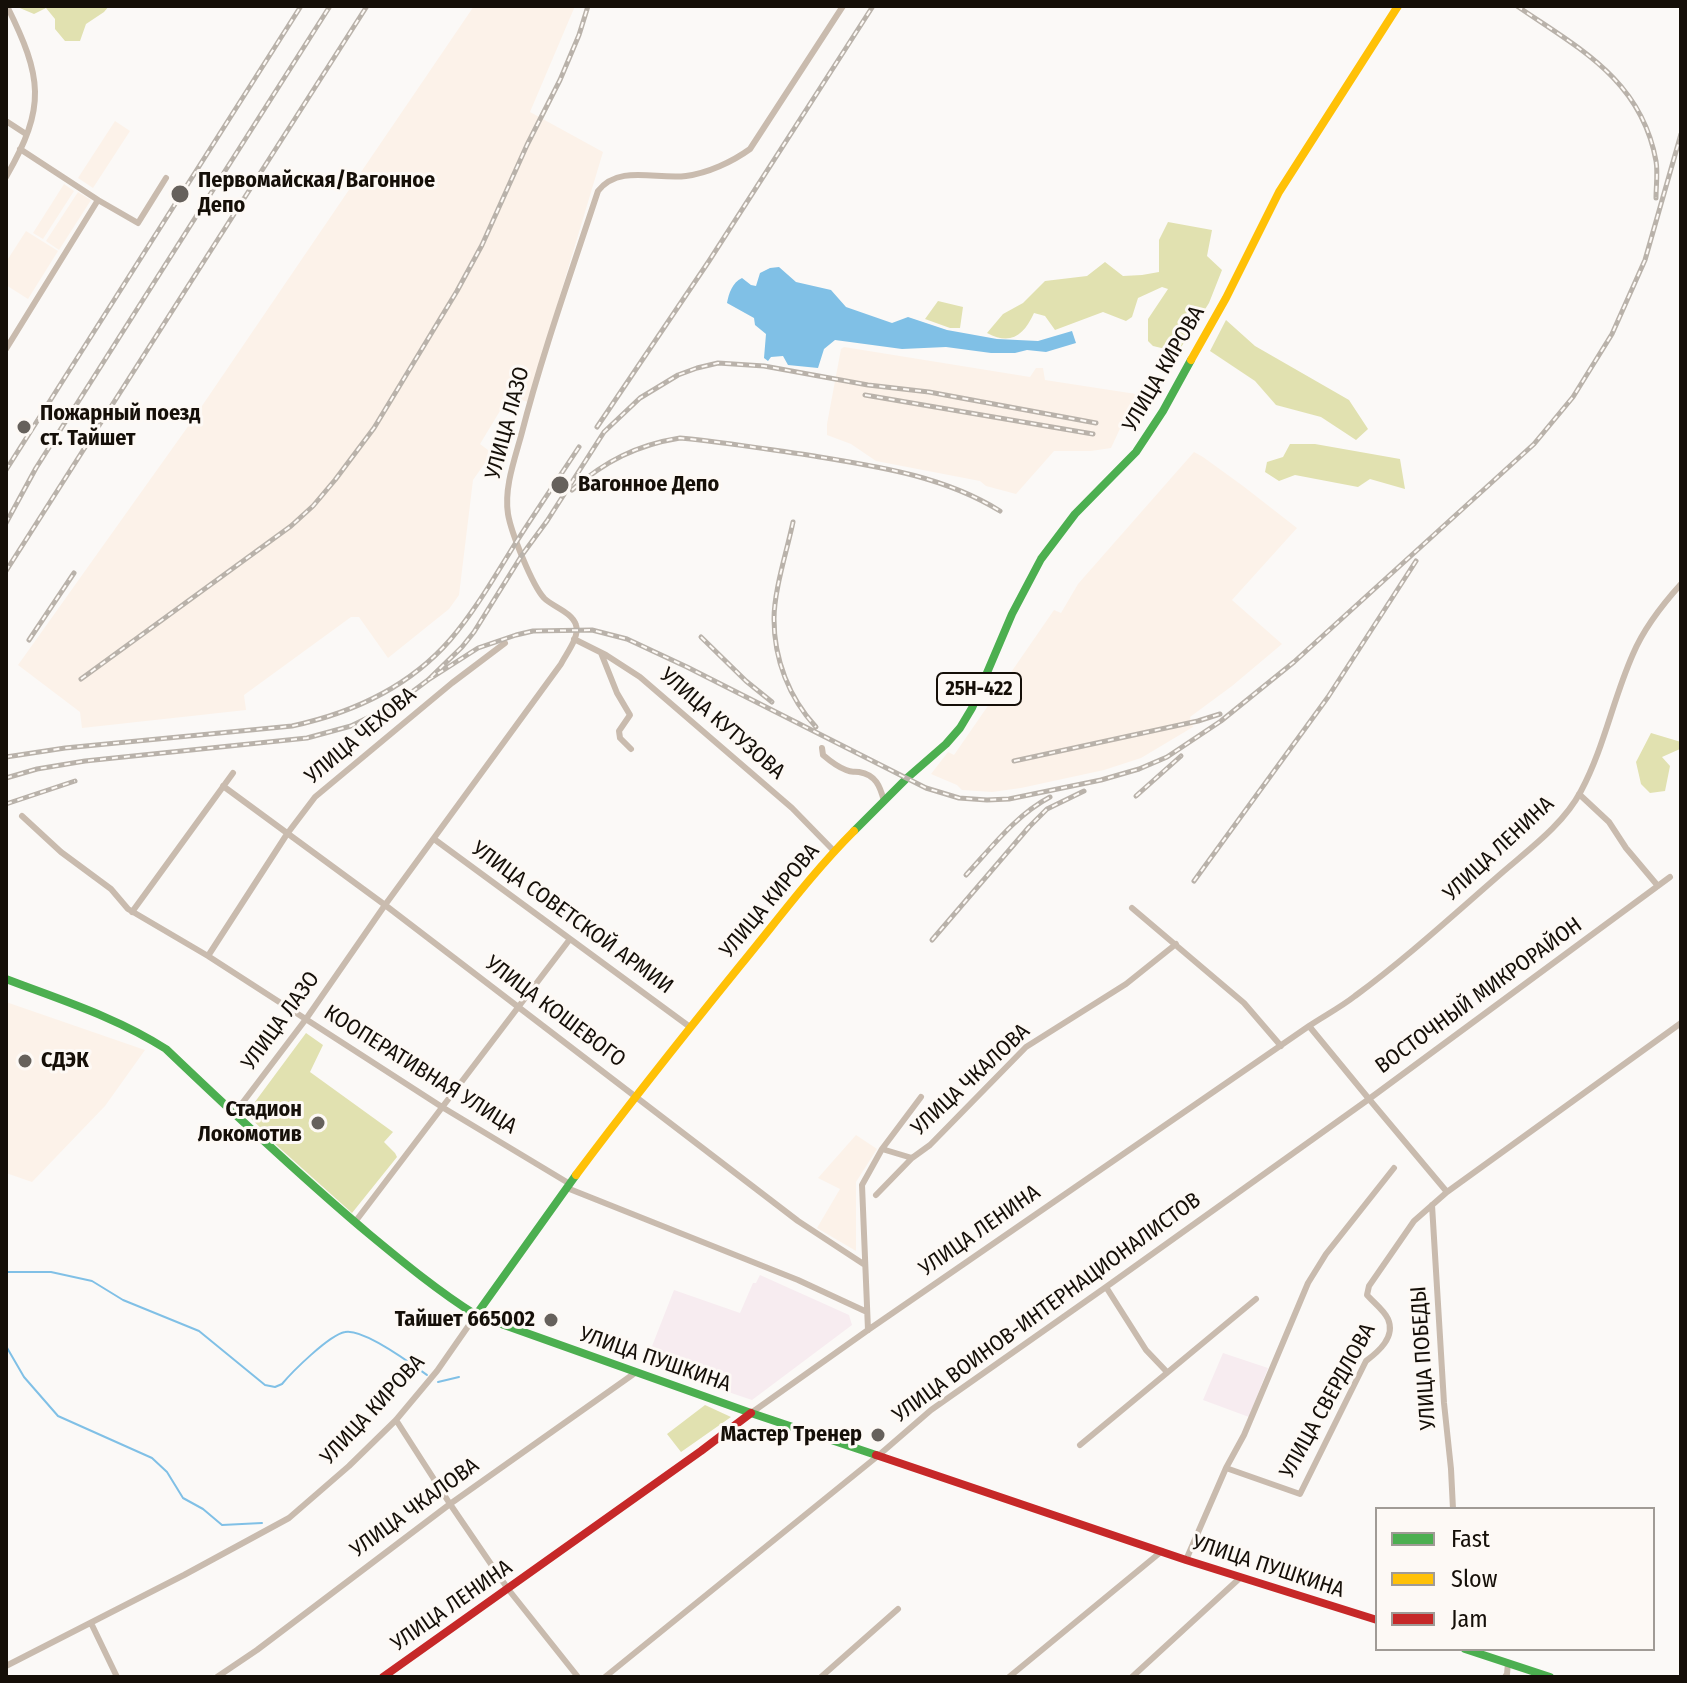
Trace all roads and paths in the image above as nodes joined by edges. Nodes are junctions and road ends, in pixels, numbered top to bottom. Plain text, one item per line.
1 (7, 6) edge
2 (843, 6) edge
3 (1398, 6) edge
4 (6, 121) edge
5 (26, 134) junction
6 (20, 149) junction
7 (6, 177) edge
8 (166, 178) dead end
9 (98, 200) junction
10 (6, 349) edge
11 (1681, 584) edge
12 (574, 639) junction
13 (505, 643) dead end
14 (601, 653) junction
15 (822, 748) dead end
16 (631, 749) dead end
17 (233, 773) dead end
18 (223, 786) junction
19 (1579, 794) junction
20 (884, 801) junction
21 (22, 816) dead end
22 (287, 834) junction
23 (434, 839) junction
24 (834, 851) junction
25 (1670, 877) dead end
26 (1658, 886) junction
27 (385, 905) junction
28 (1132, 908) dead end
29 (132, 912) junction
30 (570, 939) junction
31 (1176, 944) junction
32 (208, 956) junction
33 (6, 979) edge
34 (518, 1006) junction
35 (306, 1019) junction
36 (1681, 1023) edge
37 (1309, 1026) junction
38 (690, 1027) junction
39 (1281, 1046) junction
40 (636, 1096) junction
41 (921, 1097) dead end
42 (1369, 1099) junction
43 (442, 1107) junction
44 (234, 1114) junction
45 (882, 1149) junction
46 (912, 1158) junction
47 (1394, 1168) dead end
48 (568, 1186) junction
49 (1447, 1192) junction
50 (876, 1195) dead end
51 (1432, 1205) junction
52 (355, 1222) junction
53 (865, 1265) junction
54 (1106, 1287) junction
55 (1256, 1299) dead end
56 (867, 1312) junction
57 (476, 1315) junction
58 (868, 1330) junction
59 (1166, 1371) junction
60 (637, 1372) junction
61 (751, 1413) junction
62 (396, 1420) junction
63 (1080, 1445) dead end
64 (879, 1455) junction
65 (1226, 1468) junction
66 (450, 1504) junction
67 (1453, 1507) edge
68 (1162, 1551) junction
69 (1186, 1560) junction
70 (1241, 1577) junction
71 (508, 1589) junction
72 (898, 1609) dead end
73 (1375, 1619) edge
74 (91, 1623) junction
75 (1478, 1651) edge
76 (1508, 1663) junction
77 (6, 1666) edge
78 (117, 1677) edge
79 (217, 1677) edge
80 (383, 1677) edge
81 (578, 1677) edge
82 (605, 1677) edge
83 (821, 1677) edge
84 (1009, 1677) edge
85 (1132, 1677) edge
86 (1505, 1677) edge
87 (1550, 1677) edge

1 - 5 street
2 - 12 street, УЛИЦА ЛАЗО
3 - 20 main road, УЛИЦА КИРОВА / 25Н-422
4 - 5 street
5 - 6 street
6 - 7 street
6 - 9 street
8 - 9 street
9 - 10 street
11 - 19 street, УЛИЦА ЛЕНИНА
12 - 14 street, УЛИЦА КУТУЗОВА
12 - 23 street, УЛИЦА ЛАЗО
13 - 22 street, УЛИЦА ЧЕХОВА
14 - 16 street
14 - 24 street, УЛИЦА КУТУЗОВА
15 - 20 street
17 - 18 street
18 - 22 street, УЛИЦА КОШЕВОГО
18 - 29 street
19 - 26 street
19 - 37 street, УЛИЦА ЛЕНИНА
20 - 24 main road, УЛИЦА КИРОВА / 25Н-422
21 - 29 street, КООПЕРАТИВНАЯ УЛИЦА
22 - 27 street, УЛИЦА КОШЕВОГО
22 - 32 street, УЛИЦА ЧЕХОВА
23 - 27 street, УЛИЦА ЛАЗО
23 - 30 street, УЛИЦА СОВЕТСКОЙ АРМИИ
24 - 38 main road, УЛИЦА КИРОВА / 25Н-422
25 - 26 street, ВОСТОЧНЫЙ МИКРОРАЙОН
26 - 42 street, ВОСТОЧНЫЙ МИКРОРАЙОН
27 - 34 street, УЛИЦА КОШЕВОГО
27 - 35 street, УЛИЦА ЛАЗО
28 - 31 street
29 - 32 street, КООПЕРАТИВНАЯ УЛИЦА
30 - 34 street
30 - 38 street, УЛИЦА СОВЕТСКОЙ АРМИИ
31 - 39 street
31 - 46 street, УЛИЦА ЧКАЛОВА
32 - 35 street, КООПЕРАТИВНАЯ УЛИЦА
33 - 44 main road, УЛИЦА ПУШКИНА
34 - 40 street, УЛИЦА КОШЕВОГО
34 - 43 street
35 - 43 street, КООПЕРАТИВНАЯ УЛИЦА
35 - 44 street, УЛИЦА ЛАЗО
36 - 49 street
37 - 39 street, УЛИЦА ЛЕНИНА
37 - 42 street
38 - 40 main road, УЛИЦА КИРОВА / 25Н-422
39 - 58 street, УЛИЦА ЛЕНИНА
40 - 48 main road, УЛИЦА КИРОВА / 25Н-422
40 - 53 street, УЛИЦА КОШЕВОГО
41 - 45 street
42 - 49 street, ВОСТОЧНЫЙ МИКРОРАЙОН
42 - 54 street, УЛИЦА ВОИНОВ-ИНТЕРНАЦИОНАЛИСТОВ
43 - 48 street, КООПЕРАТИВНАЯ УЛИЦА
43 - 52 street
44 - 52 main road, УЛИЦА ПУШКИНА
45 - 46 street
45 - 53 street
46 - 50 street, УЛИЦА ЧКАЛОВА
47 - 65 street
48 - 56 street, КООПЕРАТИВНАЯ УЛИЦА
48 - 57 main road, УЛИЦА КИРОВА / 25Н-422
49 - 51 street, УЛИЦА СВЕРДЛОВА
51 - 65 street, УЛИЦА СВЕРДЛОВА
51 - 67 street, УЛИЦА ПОБЕДЫ
52 - 57 main road, УЛИЦА ПУШКИНА
53 - 56 street
54 - 59 street
54 - 64 street, УЛИЦА ВОИНОВ-ИНТЕРНАЦИОНАЛИСТОВ
55 - 59 street
56 - 58 street
57 - 60 main road, УЛИЦА ПУШКИНА
57 - 62 street, УЛИЦА КИРОВА
58 - 61 street, УЛИЦА ЛЕНИНА
59 - 63 street
60 - 61 main road, УЛИЦА ПУШКИНА
60 - 66 street, УЛИЦА ЧКАЛОВА
61 - 64 main road, УЛИЦА ПУШКИНА
61 - 71 main road, УЛИЦА ЛЕНИНА
62 - 66 street
62 - 74 street, УЛИЦА КИРОВА
64 - 68 main road, УЛИЦА ПУШКИНА
64 - 82 street, УЛИЦА ВОИНОВ-ИНТЕРНАЦИОНАЛИСТОВ
65 - 69 street
66 - 71 street
66 - 79 street, УЛИЦА ЧКАЛОВА
68 - 69 main road, УЛИЦА ПУШКИНА
68 - 84 street
69 - 70 main road, УЛИЦА ПУШКИНА
70 - 73 main road, УЛИЦА ПУШКИНА
70 - 85 street
71 - 80 main road, УЛИЦА ЛЕНИНА
71 - 81 street
72 - 83 street
74 - 77 street, УЛИЦА КИРОВА
74 - 78 street
75 - 76 main road
76 - 86 street
76 - 87 main road

